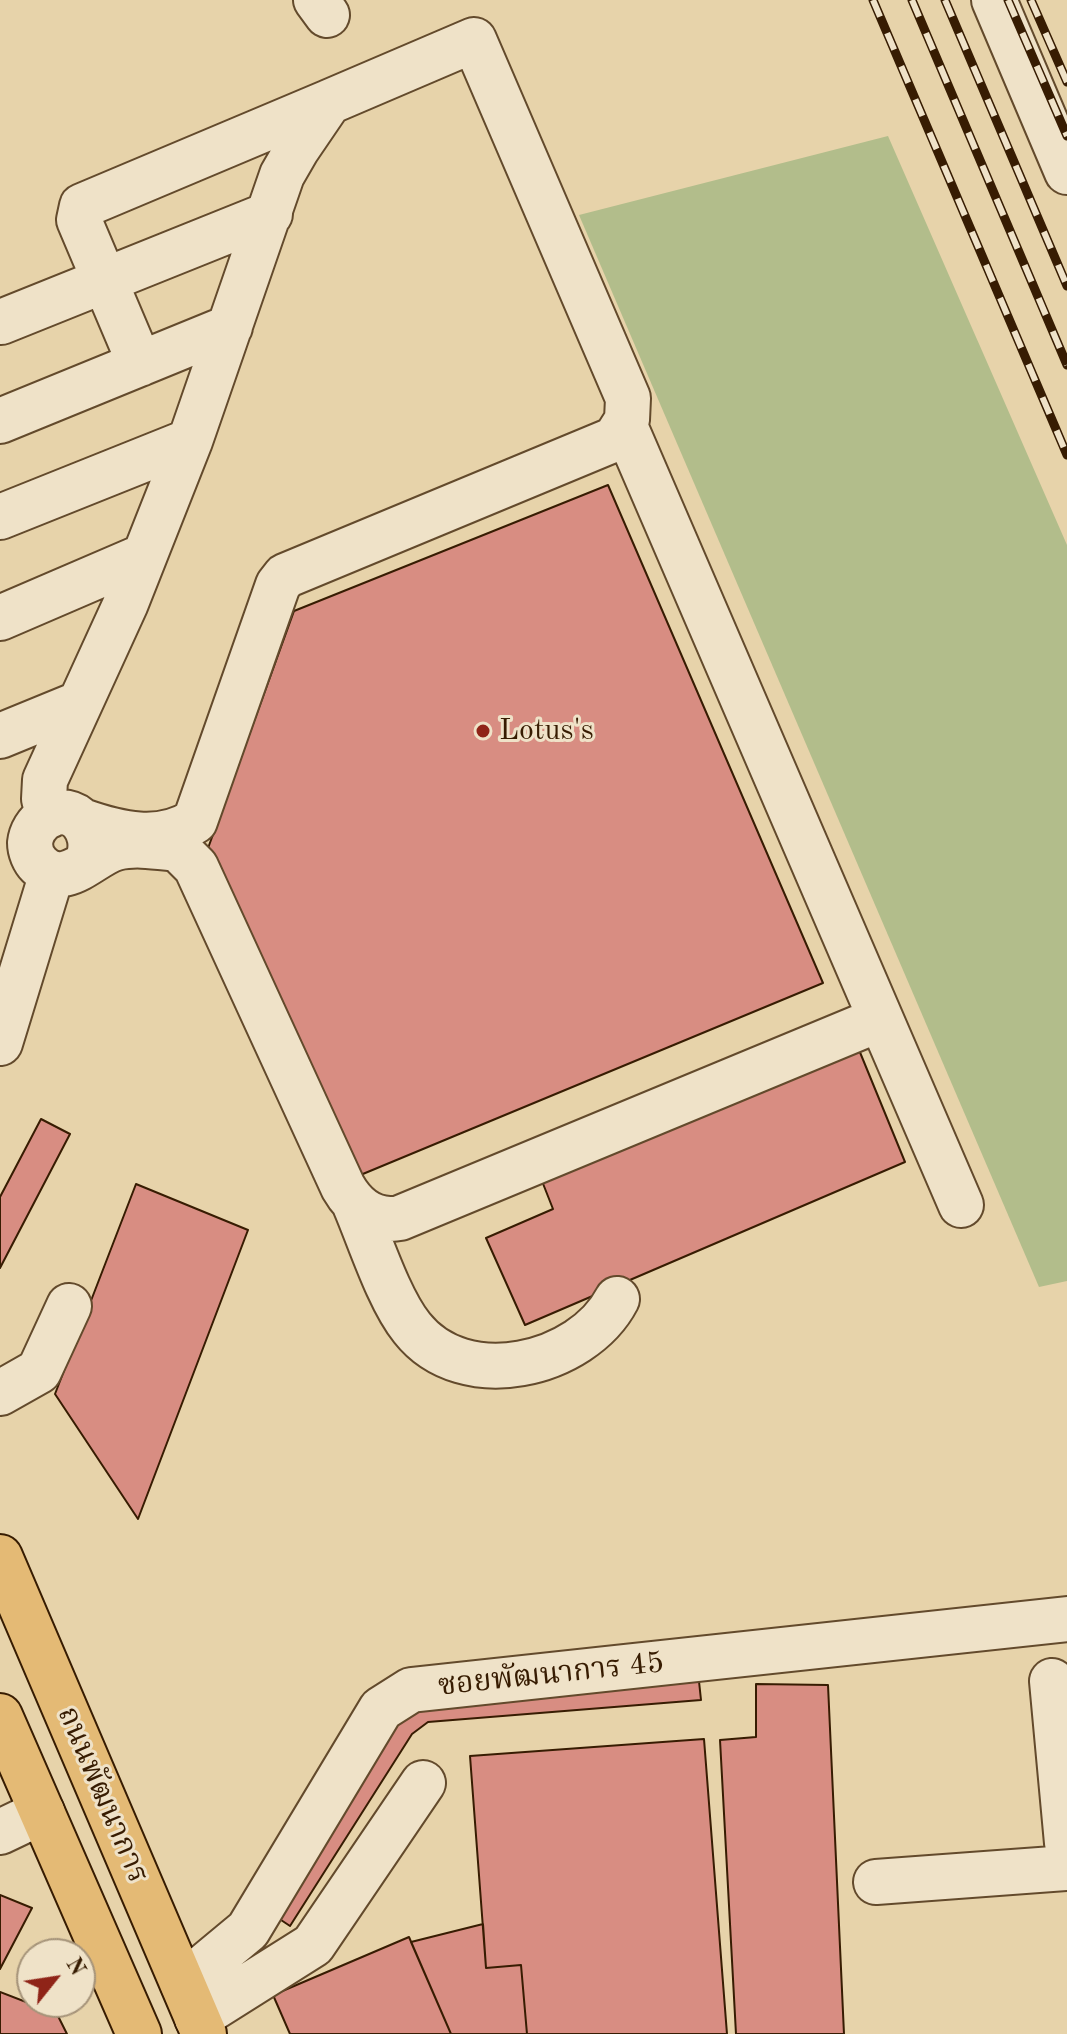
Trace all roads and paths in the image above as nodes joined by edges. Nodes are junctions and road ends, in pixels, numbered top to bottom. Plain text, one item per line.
1 (994, 0) edge
2 (329, 102) junction
3 (1067, 172) edge
4 (270, 214) junction
5 (105, 280) junction
6 (1, 322) edge
7 (230, 327) junction
8 (140, 364) junction
9 (0, 421) edge
10 (625, 426) junction
11 (190, 441) junction
12 (0, 517) edge
13 (144, 556) junction
14 (0, 618) edge
15 (78, 704) junction
16 (0, 736) edge
17 (68, 842) junction
18 (880, 1019) junction
19 (0, 1043) edge
20 (355, 1205) junction
21 (961, 1205) dead end
22 (617, 1299) dead end
23 (69, 1306) dead end
24 (0, 1393) edge
25 (0, 1557) edge
26 (1067, 1619) edge
27 (1052, 1681) dead end
28 (0, 1716) edge
29 (423, 1783) dead end
30 (42, 1812) junction
31 (0, 1832) edge
32 (1067, 1843) edge
33 (1067, 1868) edge
34 (876, 1882) dead end
35 (194, 2012) edge
36 (139, 2034) edge

1 - 3 street
2 - 4 street
2 - 5 street
2 - 10 street
4 - 5 street
4 - 7 street
5 - 6 street
5 - 8 street
7 - 8 street
7 - 11 street
8 - 9 street
10 - 17 street
10 - 18 street
11 - 12 street
11 - 13 street
13 - 14 street
13 - 15 street
15 - 16 street
15 - 17 street
17 - 19 street
17 - 20 street
18 - 20 street
18 - 21 street
20 - 22 street
23 - 24 street
25 - 35 main road, ถนนพัฒนาการ
26 - 35 street, ซอยพัฒนาการ 45
27 - 32 street
28 - 30 main road, ถนนพัฒนาการ
29 - 35 street
30 - 31 street
30 - 36 main road, ถนนพัฒนาการ
33 - 34 street

